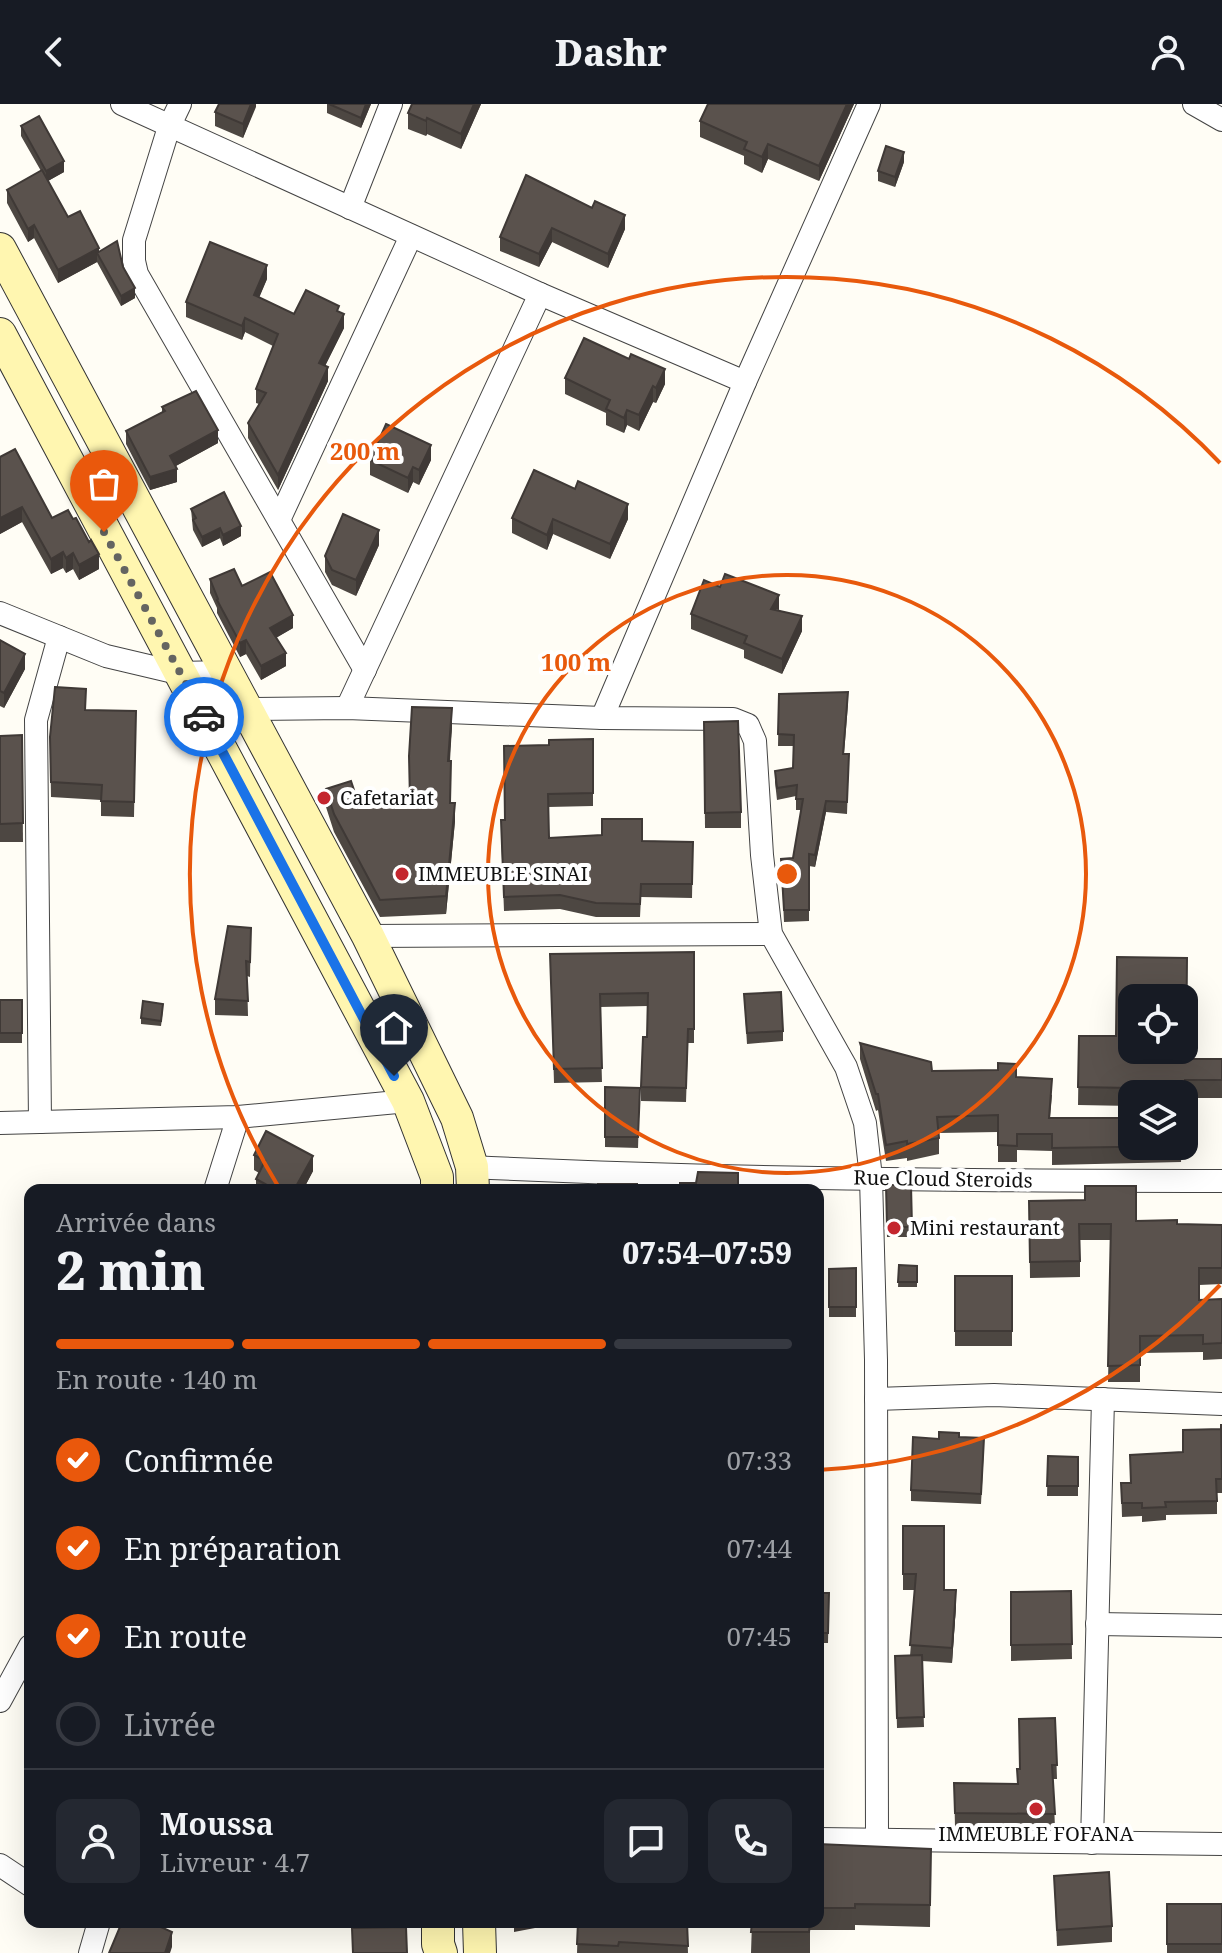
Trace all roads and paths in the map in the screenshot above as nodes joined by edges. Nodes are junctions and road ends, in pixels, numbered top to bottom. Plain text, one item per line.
1 (122, 104) edge
2 (180, 104) edge
3 (391, 104) edge
4 (869, 104) edge
5 (1194, 104) edge
6 (1222, 120) edge
7 (169, 127) junction
8 (350, 208) junction
9 (411, 236) junction
10 (0, 249) edge
11 (540, 294) junction
12 (0, 334) edge
13 (745, 382) junction
14 (279, 520) junction
15 (0, 613) edge
16 (59, 637) junction
17 (365, 670) junction
18 (225, 672) junction
19 (178, 673) junction
20 (347, 708) junction
21 (245, 709) junction
22 (602, 718) junction
23 (771, 934) junction
24 (368, 936) junction
25 (408, 1101) junction
26 (238, 1117) junction
27 (40, 1122) junction
28 (0, 1123) edge
29 (473, 1178) edge
30 (871, 1178) junction
31 (1222, 1181) edge
32 (656, 1182) edge
33 (217, 1184) edge
34 (437, 1184) edge
35 (876, 1399) junction
36 (1103, 1399) junction
37 (1222, 1404) edge
38 (1097, 1624) junction
39 (1222, 1626) edge
40 (24, 1657) edge
41 (0, 1701) edge
42 (824, 1839) edge
43 (877, 1839) junction
44 (1092, 1843) junction
45 (1222, 1844) edge
46 (0, 1865) edge
47 (24, 1881) edge
48 (93, 1928) edge
49 (438, 1928) edge
50 (479, 1928) edge
51 (90, 1953) edge
52 (441, 1953) edge
53 (480, 1953) edge

1 - 7 street
2 - 7 street
3 - 8 street
4 - 13 street
5 - 6 street
7 - 8 street
7 - 14 street
8 - 9 street
9 - 11 street
9 - 14 street
10 - 18 main road
11 - 13 street
11 - 17 street
12 - 19 main road
13 - 22 street
14 - 17 street
15 - 16 street
16 - 19 street
16 - 27 street
17 - 20 street
18 - 19 street
18 - 21 main road
19 - 25 main road
20 - 21 street
20 - 22 street
21 - 24 main road
22 - 23 street
23 - 24 street
23 - 30 street
24 - 29 main road
25 - 26 street
25 - 34 main road
26 - 27 street
26 - 33 street
27 - 28 street
29 - 32 street, Rue Cloud Steroids
30 - 31 street, Rue Cloud Steroids
30 - 32 street, Rue Cloud Steroids
30 - 35 street
35 - 36 street
35 - 43 street
36 - 37 street
36 - 38 street
38 - 39 street
38 - 44 street
40 - 41 street
42 - 43 street
43 - 44 street
44 - 45 street
46 - 47 street
48 - 51 street
49 - 52 main road
50 - 53 main road

